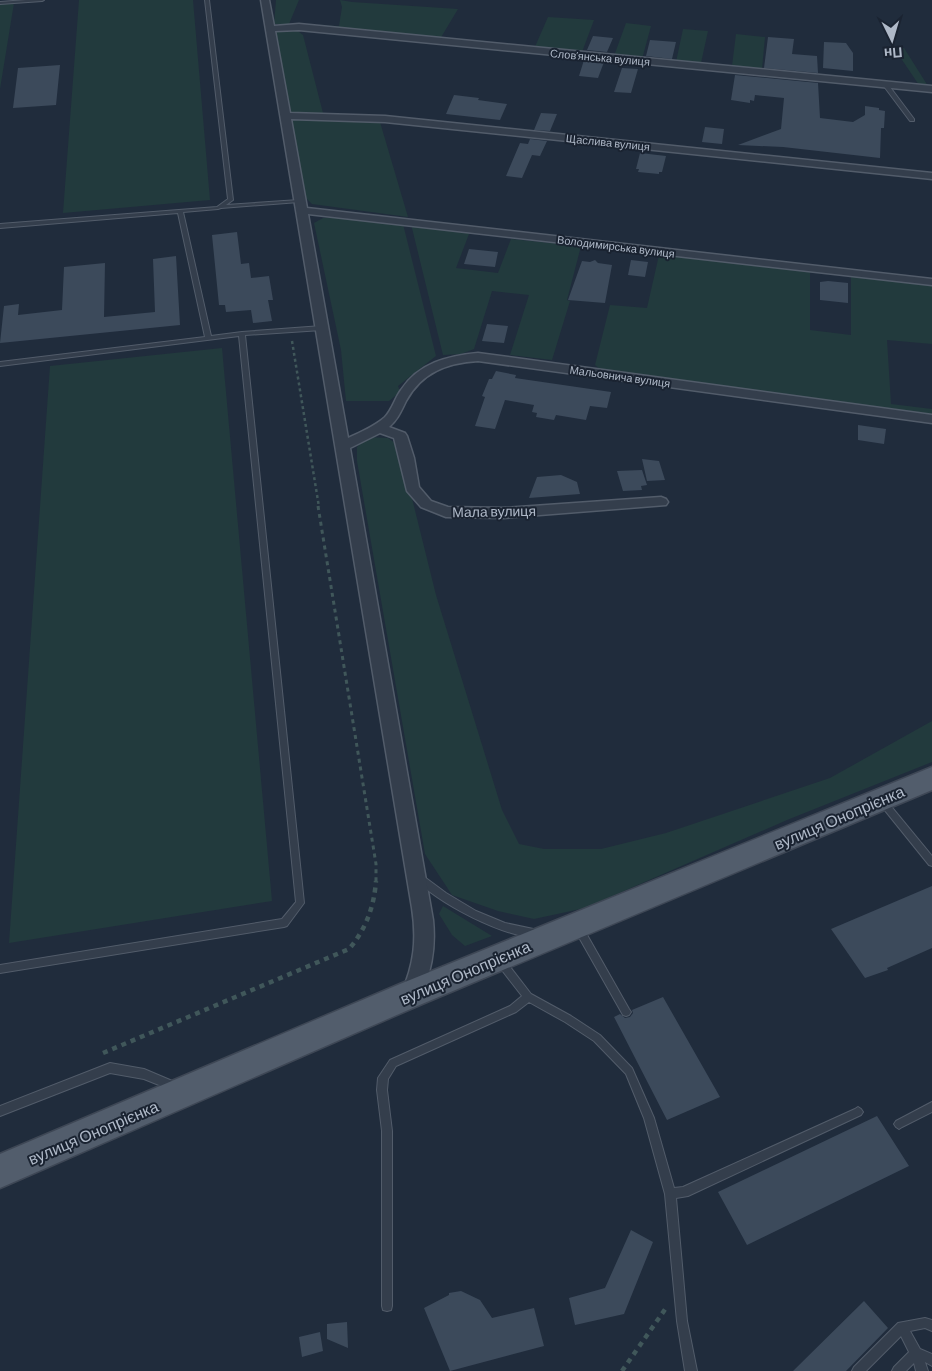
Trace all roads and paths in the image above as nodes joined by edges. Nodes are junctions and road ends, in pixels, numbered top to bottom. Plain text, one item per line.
1 (42, 0) edge
2 (207, 0) edge
3 (265, 0) edge
4 (0, 3) edge
5 (269, 30) junction
6 (885, 84) junction
7 (932, 89) edge
8 (284, 116) junction
9 (912, 120) dead end
10 (932, 176) edge
11 (300, 206) junction
12 (218, 208) junction
13 (180, 211) junction
14 (0, 226) edge
15 (932, 282) edge
16 (322, 328) junction
17 (242, 334) junction
18 (208, 338) junction
19 (0, 364) edge
20 (932, 419) edge
21 (378, 427) junction
22 (343, 446) junction
23 (661, 502) dead end
24 (932, 778) edge
25 (881, 799) junction
26 (932, 862) edge
27 (414, 872) junction
28 (566, 930) junction
29 (498, 958) junction
30 (0, 970) edge
31 (411, 994) junction
32 (528, 997) junction
33 (626, 1012) dead end
34 (187, 1091) junction
35 (932, 1107) edge
36 (0, 1112) edge
37 (858, 1112) dead end
38 (899, 1124) dead end
39 (0, 1171) edge
40 (670, 1194) junction
41 (680, 1289) junction
42 (386, 1306) dead end
43 (932, 1326) edge
44 (902, 1327) junction
45 (916, 1353) junction
46 (932, 1360) edge
47 (622, 1371) edge
48 (691, 1371) edge
49 (858, 1371) edge
50 (898, 1371) edge
51 (922, 1371) edge

1 - 4 lane
2 - 12 lane
3 - 5 street
5 - 6 street, Словʼянська вулиця
5 - 8 street
6 - 7 street, Словʼянська вулиця
6 - 9 lane
8 - 10 street, Щаслива вулиця
8 - 11 street
11 - 12 lane
11 - 15 street, Володимирська вулиця
11 - 16 street
12 - 13 lane
13 - 14 lane
13 - 18 lane
16 - 17 lane
16 - 22 street
17 - 18 lane
17 - 30 lane
18 - 19 lane
20 - 21 street, Мальовнича вулиця
21 - 22 street, Мальовнича вулиця
21 - 23 street, Мала вулиця
22 - 27 street
24 - 25 main road, вулиця Онопрієнка
25 - 26 lane
25 - 28 main road, вулиця Онопрієнка
27 - 28 lane
27 - 31 street
28 - 29 main road, вулиця Онопрієнка
28 - 33 lane
29 - 31 main road, вулиця Онопрієнка
29 - 32 lane
31 - 34 main road, вулиця Онопрієнка
32 - 40 lane
32 - 42 lane
34 - 36 lane
34 - 39 main road, вулиця Онопрієнка
35 - 38 lane
37 - 40 lane
40 - 41 lane
41 - 47 path
41 - 48 lane
43 - 44 lane
44 - 45 lane
44 - 49 lane
45 - 46 lane
45 - 50 lane
45 - 51 lane

